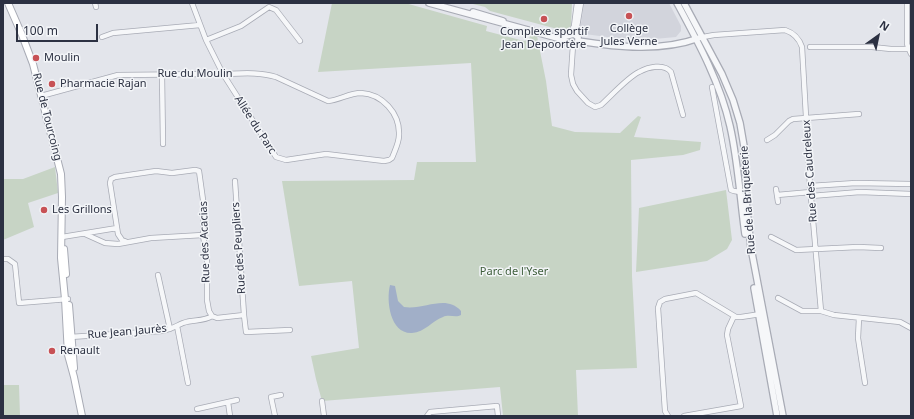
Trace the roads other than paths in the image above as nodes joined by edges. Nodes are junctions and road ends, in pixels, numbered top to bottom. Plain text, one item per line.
1 (8, 3) edge
2 (192, 3) edge
3 (429, 3) edge
4 (439, 3) edge
5 (577, 3) edge
6 (581, 3) edge
7 (677, 3) edge
8 (684, 3) edge
9 (907, 3) edge
10 (909, 20) edge
11 (200, 25) junction
12 (569, 35) junction
13 (102, 37) dead end
14 (703, 37) junction
15 (578, 39) junction
16 (696, 39) junction
17 (206, 40) junction
18 (300, 41) dead end
19 (570, 44) junction
20 (810, 47) dead end
21 (908, 48) junction
22 (911, 54) edge
23 (162, 74) junction
24 (223, 74) junction
25 (712, 87) dead end
26 (42, 96) junction
27 (859, 114) dead end
28 (683, 115) dead end
29 (806, 117) junction
30 (767, 140) dead end
31 (163, 144) dead end
32 (392, 158) joint
33 (235, 180) dead end
34 (746, 182) junction
35 (911, 185) edge
36 (776, 189) dead end
37 (811, 191) junction
38 (740, 192) junction
39 (911, 193) edge
40 (777, 195) junction
41 (778, 202) dead end
42 (747, 210) junction
43 (118, 228) junction
44 (85, 234) junction
45 (203, 235) junction
46 (62, 237) junction
47 (771, 237) dead end
48 (127, 242) junction
49 (881, 248) dead end
50 (816, 249) junction
51 (3, 259) edge
52 (158, 275) dead end
53 (778, 298) dead end
54 (66, 299) junction
55 (821, 311) junction
56 (761, 314) junction
57 (244, 315) junction
58 (212, 316) junction
59 (734, 316) junction
60 (859, 318) junction
61 (177, 326) junction
62 (911, 328) edge
63 (170, 329) junction
64 (290, 330) dead end
65 (69, 337) junction
66 (188, 383) dead end
67 (865, 383) dead end
68 (281, 395) dead end
69 (237, 400) dead end
70 (322, 401) dead end
71 (228, 402) junction
72 (197, 409) dead end
73 (82, 416) edge
74 (230, 416) edge
75 (275, 416) edge
76 (324, 416) edge
77 (427, 416) edge
78 (498, 416) edge
79 (668, 416) edge
80 (684, 416) edge
81 (777, 416) edge
82 (783, 416) edge

1 - 26 main road, Rue de Tourcoing
2 - 11 street, Allée du Parc
3 - 19 street
4 - 12 street
5 - 12 street
6 - 15 street
7 - 16 street, Rue de la Briqueterie
8 - 14 street, Rue de la Briqueterie
9 - 10 street
10 - 21 street
11 - 13 street
11 - 17 street, Allée du Parc
12 - 15 street
12 - 19 street
14 - 16 street
14 - 29 street, Rue des Caudreleux
14 - 34 street, Rue de la Briqueterie
15 - 16 street
15 - 19 street
16 - 38 street, Rue de la Briqueterie
17 - 18 street
17 - 24 street, Allée du Parc
19 - 28 street
20 - 21 street
21 - 22 street
23 - 24 street, Rue du Moulin
23 - 26 street, Rue du Moulin
23 - 31 street
24 - 32 street, Allée du Parc
24 - 32 street, Rue du Moulin
25 - 38 street, Rue de la Briqueterie
26 - 46 main road, Rue de Tourcoing
27 - 29 street
29 - 30 street
29 - 37 street, Rue des Caudreleux
33 - 57 street, Rue des Peupliers
34 - 38 street
34 - 42 street, Rue de la Briqueterie
35 - 37 street
35 - 39 street
36 - 40 street
37 - 39 street
37 - 40 street
37 - 50 street, Rue des Caudreleux
38 - 42 street
38 - 56 street, Rue de la Briqueterie
40 - 41 street
42 - 56 street, Rue de la Briqueterie
43 - 44 street
43 - 45 street, Rue des Acacias
43 - 48 street
44 - 46 street
44 - 48 street
45 - 48 street
45 - 58 street, Rue des Acacias
46 - 54 main road, Rue de Tourcoing
47 - 50 street
49 - 50 street
50 - 55 street, Rue des Caudreleux
51 - 54 street
52 - 63 street
53 - 55 street
54 - 65 main road, Rue de Tourcoing
55 - 60 street
56 - 59 street
56 - 81 street, Rue de la Briqueterie
56 - 82 street, Rue de la Briqueterie
57 - 58 street, Rue Jean Jaurès
57 - 64 street
58 - 61 street, Rue Jean Jaurès
59 - 79 street
59 - 80 street
60 - 62 street
60 - 67 street
61 - 63 street, Rue Jean Jaurès
61 - 66 street
63 - 65 street, Rue Jean Jaurès
65 - 73 main road, Rue de Tourcoing
68 - 75 street
69 - 71 street
70 - 76 street
71 - 72 street
71 - 74 street
77 - 78 street

